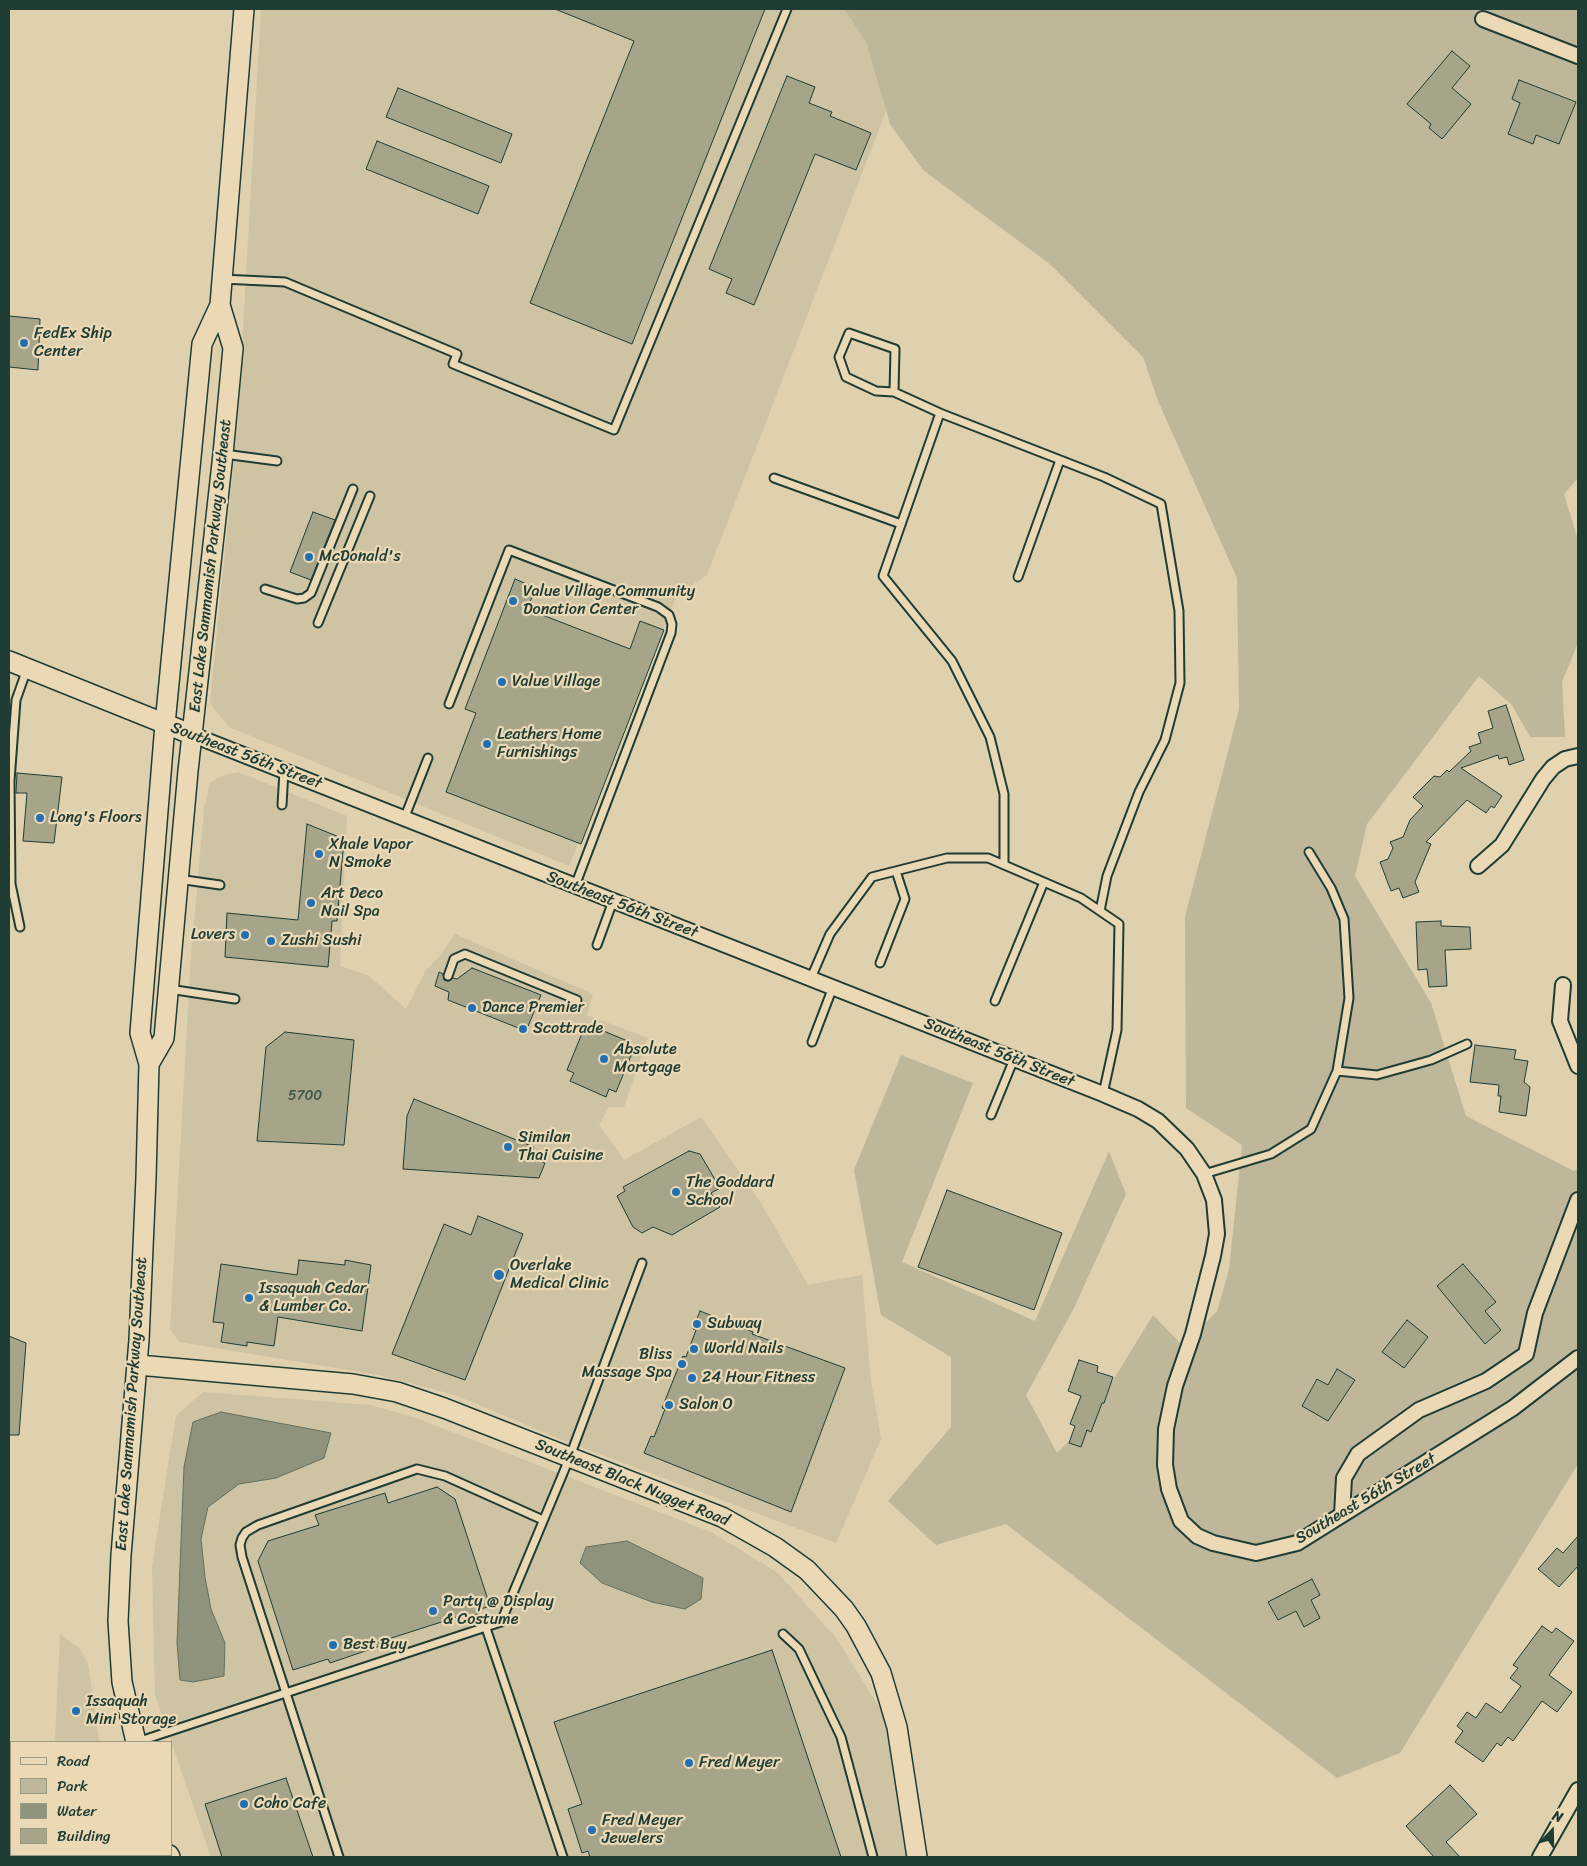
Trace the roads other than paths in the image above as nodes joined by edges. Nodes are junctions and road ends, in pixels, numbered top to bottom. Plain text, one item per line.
1 (244, 9) edge
2 (787, 9) edge
3 (1483, 19) dead end
4 (1578, 56) edge
5 (222, 279) junction
6 (216, 314) junction
7 (894, 392) junction
8 (940, 413) junction
9 (224, 454) junction
10 (277, 460) dead end
11 (1060, 460) junction
12 (774, 478) dead end
13 (353, 489) dead end
14 (370, 496) dead end
15 (901, 524) junction
16 (1018, 577) dead end
17 (265, 589) dead end
18 (318, 623) dead end
19 (9, 661) edge
20 (27, 668) junction
21 (449, 704) dead end
22 (165, 724) junction
23 (192, 735) junction
24 (1578, 756) edge
25 (428, 758) dead end
26 (284, 771) junction
27 (282, 805) dead end
28 (404, 818) junction
29 (1310, 852) dead end
30 (1004, 865) junction
31 (1478, 866) dead end
32 (896, 871) junction
33 (178, 879) junction
34 (1044, 882) junction
35 (220, 885) dead end
36 (575, 886) junction
37 (613, 901) junction
38 (1100, 911) junction
39 (20, 927) dead end
40 (597, 945) dead end
41 (880, 963) dead end
42 (448, 976) dead end
43 (811, 978) junction
44 (1563, 985) dead end
45 (833, 987) junction
46 (169, 989) junction
47 (235, 999) dead end
48 (576, 1000) dead end
49 (995, 1001) dead end
50 (812, 1042) dead end
51 (1467, 1044) dead end
52 (1014, 1059) junction
53 (149, 1064) junction
54 (1578, 1066) edge
55 (1337, 1071) junction
56 (1103, 1094) junction
57 (991, 1115) dead end
58 (1204, 1174) junction
59 (1578, 1200) edge
60 (642, 1263) dead end
61 (1578, 1358) edge
62 (138, 1365) junction
63 (569, 1459) junction
64 (1342, 1515) junction
65 (543, 1520) junction
66 (486, 1628) junction
67 (783, 1634) dead end
68 (285, 1694) junction
69 (136, 1741) edge
70 (139, 1741) edge
71 (1578, 1790) edge
72 (340, 1857) edge
73 (563, 1857) edge
74 (873, 1857) edge
75 (917, 1857) edge
76 (1540, 1857) edge

1 - 5 main road, East Lake Sammamish Parkway Southeast
2 - 5 lane
3 - 4 street
5 - 6 main road, East Lake Sammamish Parkway Southeast
6 - 9 main road, East Lake Sammamish Parkway Southeast
6 - 22 main road, East Lake Sammamish Parkway Southeast
7 - 7 lane
7 - 8 lane
8 - 11 lane
8 - 15 lane
9 - 10 lane
9 - 23 main road, East Lake Sammamish Parkway Southeast
11 - 16 lane
11 - 38 lane
12 - 15 lane
13 - 17 lane
14 - 18 lane
15 - 30 lane
19 - 20 main road, Southeast 56th Street
20 - 22 main road, Southeast 56th Street
20 - 39 lane
21 - 36 lane
22 - 23 main road, Southeast 56th Street
22 - 53 main road, East Lake Sammamish Parkway Southeast
23 - 26 street, Southeast 56th Street
23 - 33 main road, East Lake Sammamish Parkway Southeast
24 - 31 street
25 - 28 lane
26 - 27 lane
26 - 28 street, Southeast 56th Street
28 - 36 street, Southeast 56th Street
29 - 55 lane
30 - 32 lane
30 - 34 lane
32 - 41 lane
32 - 43 lane
33 - 35 lane
33 - 46 main road, East Lake Sammamish Parkway Southeast
34 - 38 lane
34 - 49 lane
36 - 37 street, Southeast 56th Street
37 - 40 lane
37 - 43 street, Southeast 56th Street
38 - 56 lane
42 - 48 lane
43 - 45 street, Southeast 56th Street
44 - 54 street
45 - 50 lane
45 - 52 street, Southeast 56th Street
46 - 47 lane
46 - 53 main road, East Lake Sammamish Parkway Southeast
51 - 55 lane
52 - 56 street, Southeast 56th Street
52 - 57 lane
53 - 62 main road, East Lake Sammamish Parkway Southeast
55 - 58 lane
56 - 58 street, Southeast 56th Street
58 - 64 street, Southeast 56th Street
59 - 64 street
60 - 63 lane
61 - 64 street, Southeast 56th Street
62 - 63 main road, Southeast Black Nugget Road
62 - 69 main road, East Lake Sammamish Parkway Southeast
63 - 65 lane
63 - 75 main road, Southeast Black Nugget Road
65 - 66 lane
65 - 68 lane
66 - 68 lane
66 - 73 lane
67 - 74 lane
68 - 70 lane
68 - 72 lane
71 - 76 street

